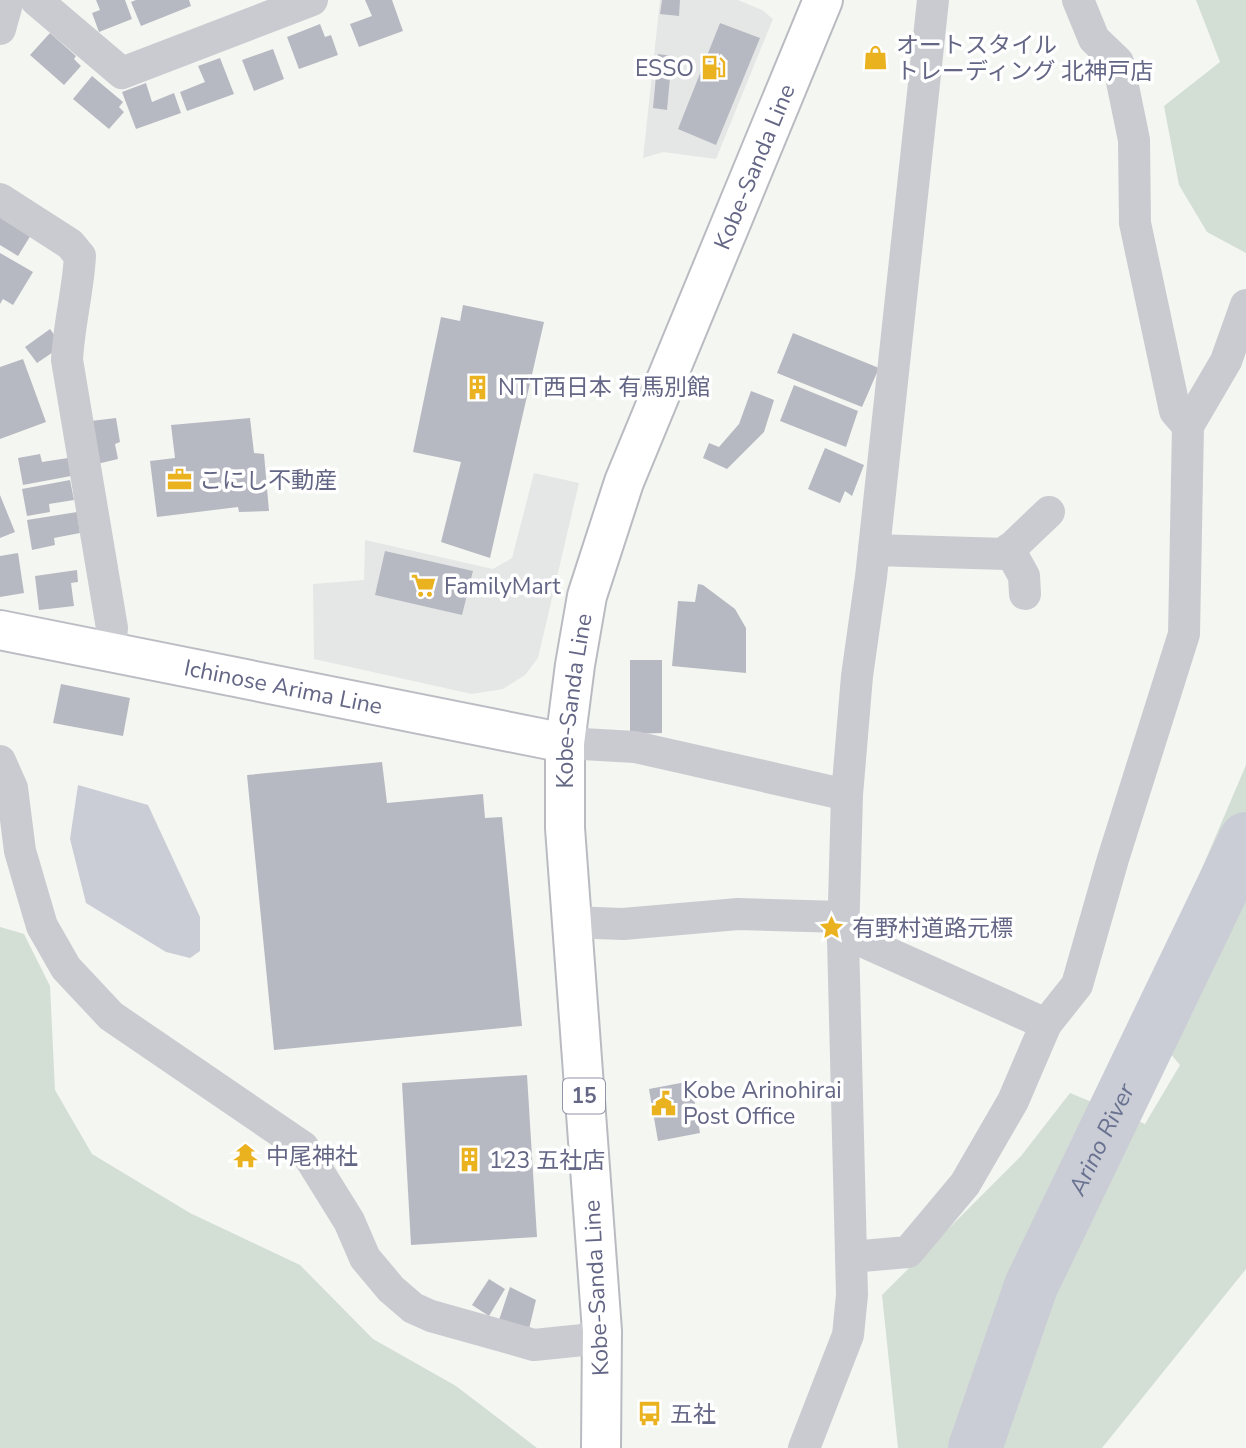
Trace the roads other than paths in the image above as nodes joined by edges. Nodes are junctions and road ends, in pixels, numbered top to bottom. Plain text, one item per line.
1 (8, 0) edge
2 (36, 0) edge
3 (312, 0) edge
4 (823, 0) edge
5 (933, 0) edge
6 (1078, 0) edge
7 (0, 29) edge
8 (0, 199) edge
9 (1246, 305) edge
10 (1188, 426) junction
11 (1049, 512) dead end
12 (1009, 549) junction
13 (874, 550) junction
14 (1025, 594) dead end
15 (0, 630) edge
16 (109, 653) junction
17 (565, 743) junction
18 (0, 761) edge
19 (847, 795) junction
20 (570, 922) junction
21 (843, 928) junction
22 (1046, 1024) junction
23 (851, 1257) junction
24 (602, 1331) junction
25 (601, 1448) edge
26 (804, 1448) edge

1 - 7 street
2 - 3 street
4 - 17 main road, Kobe-Sanda Line / 15
5 - 13 street
6 - 10 street
8 - 16 street
9 - 10 street
10 - 22 street
11 - 12 street
12 - 13 street
12 - 14 street
13 - 19 street
15 - 16 main road, Ichinose Arima Line
16 - 17 main road, Ichinose Arima Line
17 - 19 street
17 - 20 main road, Kobe-Sanda Line / 15
18 - 24 street
19 - 21 street
20 - 21 street
20 - 24 main road, Kobe-Sanda Line / 15
21 - 22 street
21 - 23 street
22 - 23 street
23 - 26 street
24 - 25 main road, Kobe-Sanda Line / 15

